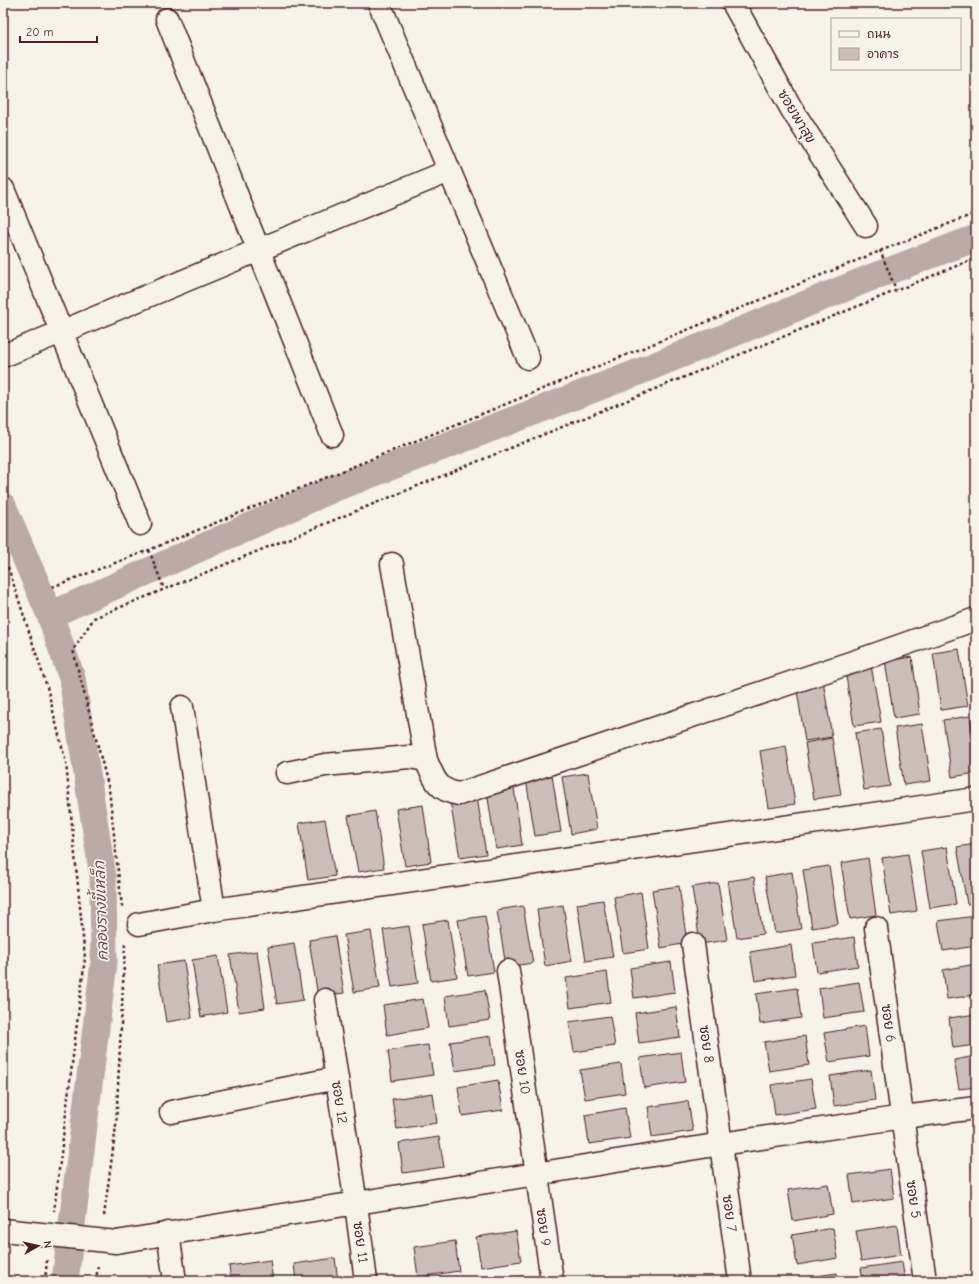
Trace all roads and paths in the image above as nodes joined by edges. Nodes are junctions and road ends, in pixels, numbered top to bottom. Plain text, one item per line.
1 (379, 3) edge
2 (733, 3) edge
3 (167, 19) dead end
4 (449, 171) junction
5 (3, 189) edge
6 (976, 213) edge
7 (866, 226) dead end
8 (258, 249) junction
9 (880, 251) junction
10 (976, 258) edge
11 (896, 291) junction
12 (62, 332) junction
13 (3, 356) edge
14 (528, 358) dead end
15 (332, 436) dead end
16 (140, 524) dead end
17 (149, 550) junction
18 (392, 564) dead end
19 (8, 567) dead end
20 (52, 587) dead end
21 (164, 589) junction
22 (976, 619) edge
23 (182, 707) dead end
24 (426, 760) junction
25 (287, 773) dead end
26 (976, 799) edge
27 (214, 910) junction
28 (129, 926) junction
29 (876, 928) dead end
30 (693, 944) dead end
31 (508, 971) dead end
32 (325, 1000) dead end
33 (337, 1078) junction
34 (976, 1108) edge
35 (171, 1112) dead end
36 (903, 1118) junction
37 (721, 1144) junction
38 (537, 1174) junction
39 (356, 1204) junction
40 (53, 1218) dead end
41 (104, 1219) dead end
42 (3, 1230) edge
43 (168, 1233) junction
44 (48, 1257) dead end
45 (99, 1258) dead end
46 (45, 1281) edge
47 (96, 1281) edge
48 (175, 1281) edge
49 (366, 1281) edge
50 (552, 1281) edge
51 (740, 1281) edge
52 (925, 1281) edge

1 - 4 street
2 - 7 street, ซอยพาสุข
3 - 8 street
4 - 8 street
4 - 14 street
5 - 12 street
6 - 9 path
8 - 12 street
8 - 15 street
9 - 11 path
9 - 17 path
10 - 11 path
11 - 21 path
12 - 13 street
12 - 16 street
17 - 20 path
17 - 21 path
18 - 24 street
19 - 40 path
21 - 28 path
22 - 24 street
23 - 27 street
24 - 25 street
26 - 27 street
27 - 28 street
28 - 41 path
29 - 36 street, ซอย 6
30 - 37 street, ซอย 8
31 - 38 street, ซอย 10
32 - 33 street, ซอย 12
33 - 35 street
33 - 39 street, ซอย 12
34 - 36 street
36 - 37 street
36 - 52 street, ซอย 5
37 - 38 street
37 - 51 street, ซอย 7
38 - 39 street
38 - 50 street, ซอย 9
39 - 43 street
39 - 49 street, ซอย 11
42 - 43 street, bridge
43 - 48 street
44 - 46 path
45 - 47 path

